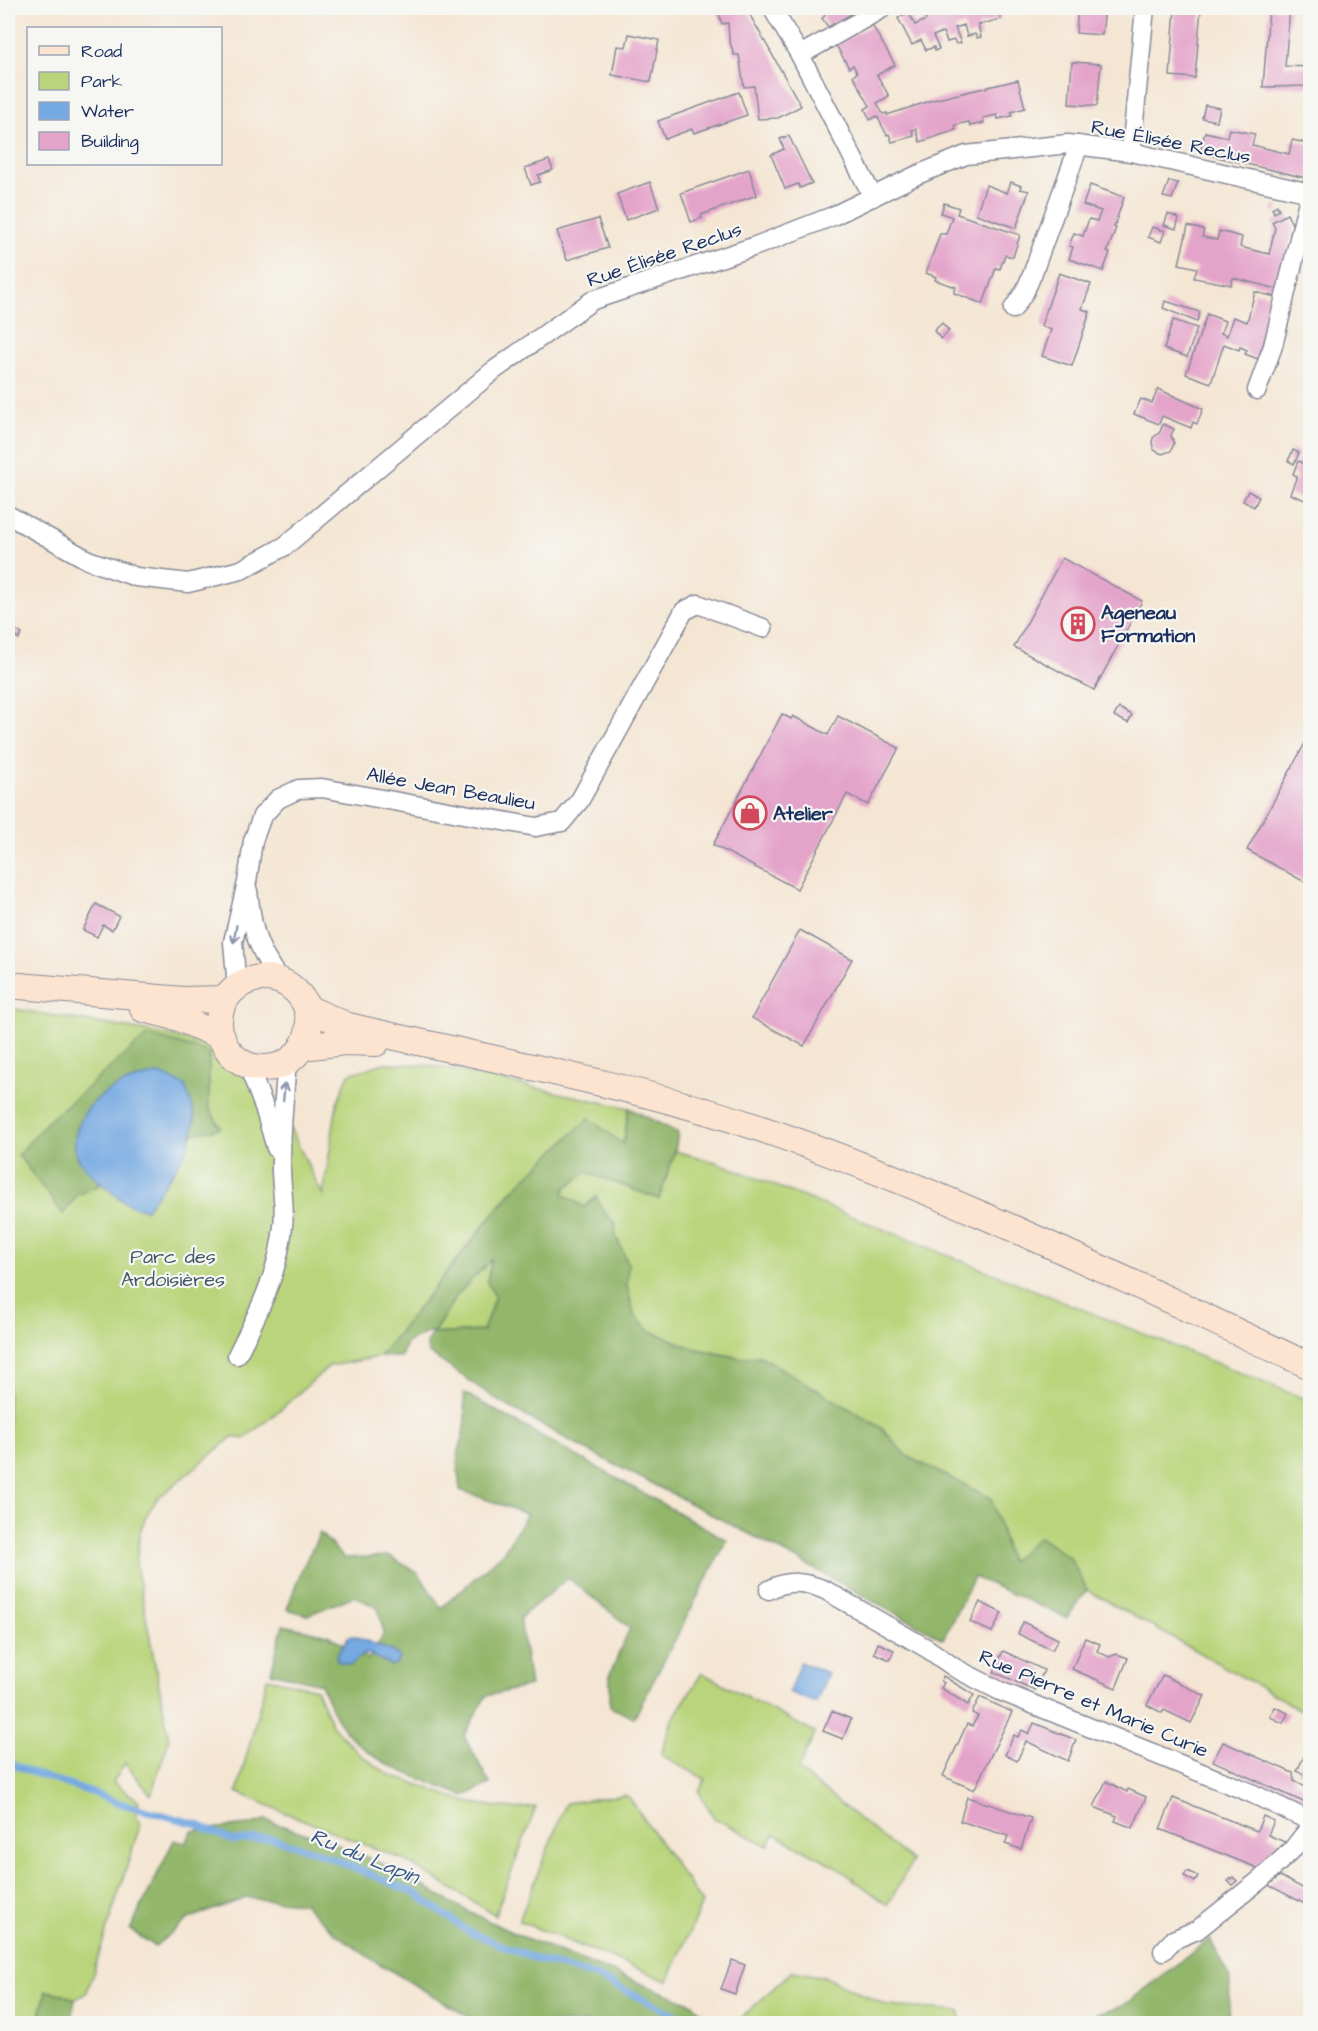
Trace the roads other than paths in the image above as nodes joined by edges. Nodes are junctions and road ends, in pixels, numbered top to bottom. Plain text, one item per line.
1 (772, 8) edge
2 (883, 8) edge
3 (1146, 8) edge
4 (800, 55) junction
5 (1079, 145) junction
6 (1131, 152) junction
7 (1310, 193) edge
8 (873, 197) junction
9 (1013, 309) dead end
10 (1257, 390) dead end
11 (8, 515) edge
12 (763, 628) dead end
13 (247, 882) junction
14 (280, 981) junction
15 (8, 985) edge
16 (79, 992) junction
17 (231, 994) junction
18 (307, 1008) junction
19 (222, 1037) junction
20 (428, 1045) junction
21 (295, 1055) junction
22 (248, 1065) junction
23 (280, 1164) junction
24 (237, 1354) dead end
25 (1311, 1366) edge
26 (769, 1590) dead end
27 (1311, 1821) edge
28 (1311, 1827) edge
29 (1163, 1951) dead end

1 - 4 street
2 - 4 street
3 - 6 street
4 - 8 street
5 - 6 street, Rue Élisée Reclus
5 - 8 street, Rue Élisée Reclus
5 - 9 street
6 - 7 street, Rue Élisée Reclus
7 - 10 street
8 - 11 street, Rue Élisée Reclus
12 - 13 street, Allée Jean Beaulieu
13 - 14 street, Allée Jean Beaulieu
13 -> 17 street, Allée Jean Beaulieu
14 - 17 main road
14 - 18 main road
15 - 16 main road
16 - 17 main road
16 - 19 main road
17 - 19 main road
18 - 20 main road
18 - 21 main road
19 - 22 main road
20 - 21 main road
20 - 25 main road
21 - 22 main road
23 -> 21 street
22 - 23 street
23 - 24 street
26 - 27 street, Rue Pierre et Marie Curie
28 - 29 street

